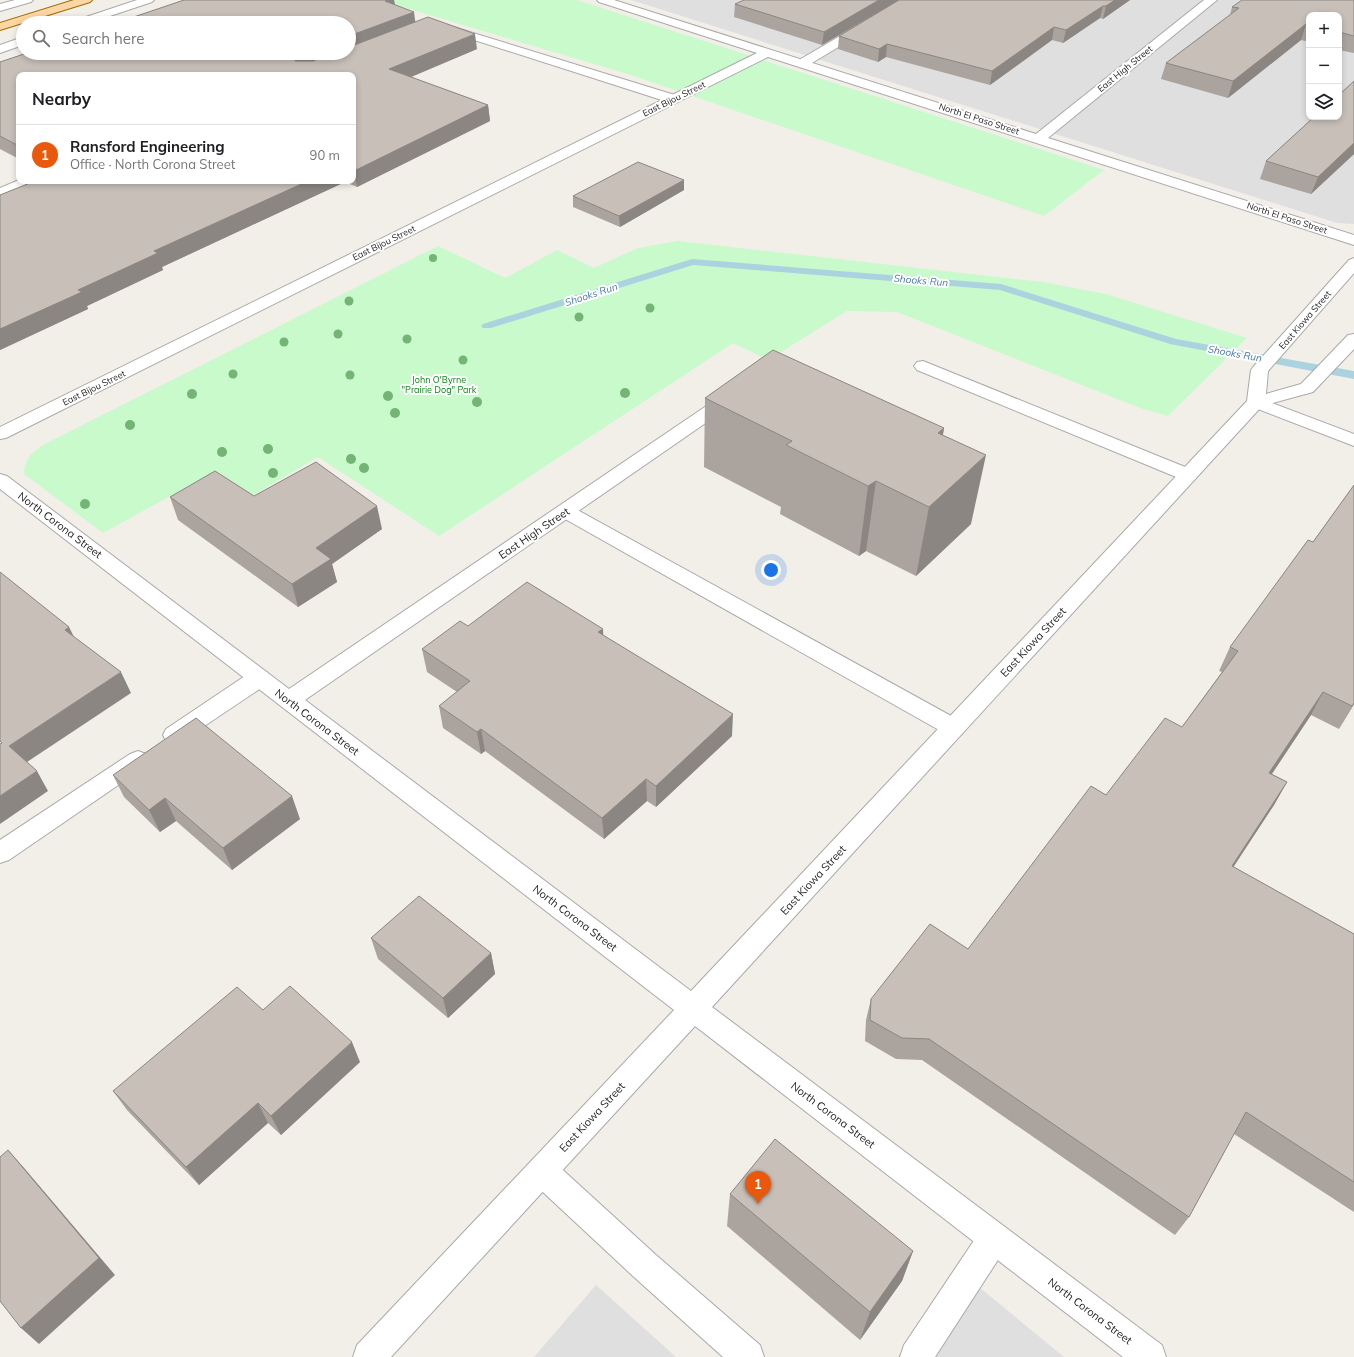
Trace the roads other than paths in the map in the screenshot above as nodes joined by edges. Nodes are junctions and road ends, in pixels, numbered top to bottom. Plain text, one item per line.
1 (26, 0) edge
2 (86, 0) edge
3 (148, 0) edge
4 (603, 0) edge
5 (910, 0) edge
6 (1211, 0) edge
7 (0, 8) edge
8 (35, 16) edge
9 (99, 16) edge
10 (16, 22) edge
11 (436, 24) edge
12 (0, 27) edge
13 (16, 43) edge
14 (0, 49) edge
15 (768, 52) junction
16 (803, 63) junction
17 (673, 99) junction
18 (1039, 138) junction
19 (22, 184) edge
20 (0, 193) edge
21 (1354, 240) edge
22 (1354, 263) edge
23 (1351, 342) edge
24 (923, 366) dead end
25 (746, 387) edge
26 (1256, 402) junction
27 (0, 434) edge
28 (1354, 440) edge
29 (1188, 475) junction
30 (0, 480) edge
31 (565, 511) junction
32 (259, 678) junction
33 (289, 700) junction
34 (954, 728) junction
35 (0, 853) edge
36 (693, 1008) junction
37 (542, 1171) junction
38 (994, 1238) junction
39 (369, 1357) edge
40 (748, 1357) edge
41 (916, 1357) edge
42 (1150, 1357) edge

1 - 7 street
2 - 8 main road
3 - 9 street
4 - 15 street, North El Paso Street
5 - 16 street
6 - 18 street, East High Street
10 - 12 main road
11 - 17 street
13 - 14 street
15 - 16 street, North El Paso Street
15 - 17 street, East Bijou Street
16 - 18 street, North El Paso Street
17 - 27 street, East Bijou Street
18 - 21 street, North El Paso Street
19 - 20 street
22 - 26 street, East Kiowa Street
23 - 26 street
24 - 29 street
25 - 31 street, East High Street
26 - 28 street
26 - 29 street, East Kiowa Street
29 - 34 street, East Kiowa Street
30 - 32 street, North Corona Street
31 - 33 street, East High Street
31 - 34 street
32 - 33 street, North Corona Street
32 - 35 street
33 - 36 street, North Corona Street
34 - 36 street, East Kiowa Street
36 - 37 street, East Kiowa Street
36 - 38 street, North Corona Street
37 - 39 street, East Kiowa Street
37 - 40 street
38 - 41 street
38 - 42 street, North Corona Street

